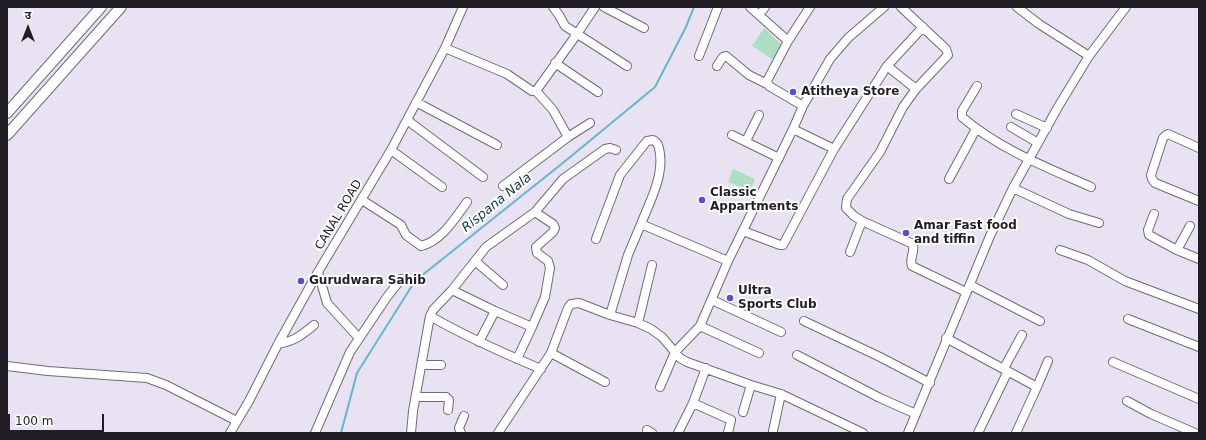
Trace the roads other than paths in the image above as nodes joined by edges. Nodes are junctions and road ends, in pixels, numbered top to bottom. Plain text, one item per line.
1 (101, 7) edge
2 (120, 7) edge
3 (463, 7) edge
4 (553, 7) edge
5 (595, 7) edge
6 (604, 7) edge
7 (718, 7) edge
8 (750, 7) edge
9 (810, 7) edge
10 (884, 7) edge
11 (901, 7) edge
12 (1017, 7) edge
13 (1126, 7) edge
14 (923, 27) junction
15 (644, 28) dead end
16 (577, 34) junction
17 (788, 41) junction
18 (445, 48) junction
19 (700, 56) dead end
20 (1089, 56) junction
21 (555, 63) junction
22 (627, 66) dead end
23 (717, 66) dead end
24 (887, 66) junction
25 (767, 84) junction
26 (977, 86) dead end
27 (916, 89) junction
28 (536, 91) junction
29 (598, 92) dead end
30 (416, 102) junction
31 (803, 106) junction
32 (7, 113) edge
33 (1016, 114) dead end
34 (759, 115) dead end
35 (407, 120) junction
36 (590, 123) dead end
37 (1011, 127) dead end
38 (1047, 128) junction
39 (793, 129) junction
40 (976, 130) junction
41 (7, 134) edge
42 (732, 135) dead end
43 (568, 137) junction
44 (746, 141) junction
45 (1038, 143) junction
46 (497, 145) dead end
47 (1199, 148) edge
48 (834, 149) junction
49 (391, 150) junction
50 (616, 150) dead end
51 (778, 158) junction
52 (1029, 160) junction
53 (483, 177) dead end
54 (949, 179) dead end
55 (503, 186) dead end
56 (1091, 186) dead end
57 (442, 187) dead end
58 (1013, 188) junction
59 (362, 200) junction
60 (1199, 201) edge
61 (467, 202) dead end
62 (535, 212) junction
63 (1154, 214) dead end
64 (862, 221) junction
65 (1099, 223) dead end
66 (641, 224) junction
67 (1190, 226) dead end
68 (743, 231) junction
69 (596, 239) dead end
70 (1060, 250) dead end
71 (1177, 250) junction
72 (850, 252) dead end
73 (1199, 259) edge
74 (475, 261) junction
75 (728, 261) junction
76 (652, 265) dead end
77 (318, 272) junction
78 (401, 279) dead end
79 (503, 285) dead end
80 (968, 289) junction
81 (452, 290) junction
82 (712, 300) junction
83 (1199, 309) edge
84 (495, 311) junction
85 (610, 315) junction
86 (430, 316) junction
87 (1128, 319) dead end
88 (804, 321) dead end
89 (1040, 321) dead end
90 (638, 323) junction
91 (314, 325) dead end
92 (700, 326) junction
93 (532, 327) junction
94 (781, 332) dead end
95 (1022, 334) dead end
96 (358, 337) junction
97 (946, 338) junction
98 (479, 342) junction
99 (278, 344) junction
100 (1199, 347) edge
101 (551, 352) junction
102 (676, 352) junction
103 (759, 354) dead end
104 (797, 355) dead end
105 (517, 359) junction
106 (1048, 361) dead end
107 (1113, 362) dead end
108 (422, 365) junction
109 (441, 365) dead end
110 (7, 366) edge
111 (706, 368) junction
112 (541, 369) junction
113 (1006, 370) junction
114 (605, 382) dead end
115 (930, 383) junction
116 (751, 385) junction
117 (660, 387) dead end
118 (1037, 387) junction
119 (781, 394) junction
120 (416, 397) junction
121 (1199, 398) edge
122 (1127, 401) dead end
123 (693, 403) junction
124 (448, 410) dead end
125 (743, 412) dead end
126 (916, 414) junction
127 (464, 416) dead end
128 (238, 421) junction
129 (773, 431) dead end
130 (230, 433) edge
131 (315, 433) edge
132 (411, 433) edge
133 (461, 433) edge
134 (498, 433) edge
135 (678, 433) edge
136 (728, 433) edge
137 (863, 433) edge
138 (908, 433) edge
139 (978, 433) edge
140 (1016, 433) edge
141 (1195, 433) edge

1 - 32 main road
2 - 41 main road
3 - 18 street, CANAL ROAD
4 - 16 street
5 - 16 street
6 - 15 street
7 - 19 street
8 - 17 street
9 - 17 street
10 - 31 street
11 - 14 street
12 - 20 street
13 - 20 street
14 - 24 street
14 - 27 street
16 - 21 street
16 - 22 street
17 - 25 street
18 - 28 street
18 - 30 street, CANAL ROAD
20 - 38 street
21 - 28 street
21 - 29 street
23 - 25 street
24 - 27 street
24 - 48 street
25 - 31 street
26 - 40 street
27 - 64 street
28 - 43 street
30 - 35 street, CANAL ROAD
30 - 46 street
31 - 39 street
33 - 38 street
34 - 44 street
35 - 49 street, CANAL ROAD
35 - 53 street
36 - 43 street
37 - 45 street
38 - 45 street
39 - 48 street
39 - 51 street
40 - 52 street
40 - 54 street
42 - 44 street
43 - 55 street
44 - 51 street
45 - 52 street
47 - 60 street
48 - 68 street
49 - 57 street
49 - 59 street, CANAL ROAD
50 - 62 street
51 - 68 street
52 - 56 street
52 - 58 street
58 - 65 street
58 - 80 street
59 - 61 street
59 - 77 street, CANAL ROAD
62 - 74 street
62 - 93 street
63 - 71 street
64 - 72 street
64 - 80 street
66 - 69 street
66 - 75 street
66 - 85 street
67 - 71 street
68 - 75 street
70 - 83 street
71 - 73 street
74 - 79 street
74 - 81 street
75 - 82 street
76 - 90 street
77 - 96 street
77 - 99 street, CANAL ROAD
78 - 96 street
80 - 89 street
80 - 97 street
81 - 84 street
81 - 86 street
82 - 92 street
82 - 94 street
84 - 93 street
84 - 98 street
85 - 90 street
85 - 101 street
86 - 98 street
86 - 108 street
87 - 100 street
88 - 115 street
90 - 102 street
91 - 99 street
92 - 102 street
92 - 103 street
93 - 105 street
95 - 113 street
96 - 131 street
97 - 113 street
97 - 115 street
98 - 105 street
99 - 128 street, CANAL ROAD
101 - 112 street
101 - 114 street
102 - 111 street
102 - 117 street
104 - 126 street
105 - 112 street
106 - 118 street
107 - 121 street
108 - 109 street
108 - 120 street
110 - 128 street
111 - 116 street
111 - 123 street
112 - 134 street
113 - 118 street
113 - 139 street
115 - 126 street
116 - 119 street
116 - 125 street
118 - 140 street
119 - 129 street
119 - 137 street
120 - 124 street
120 - 132 street
122 - 141 street
123 - 135 street
123 - 136 street
126 - 138 street
127 - 133 street
128 - 130 street, CANAL ROAD

